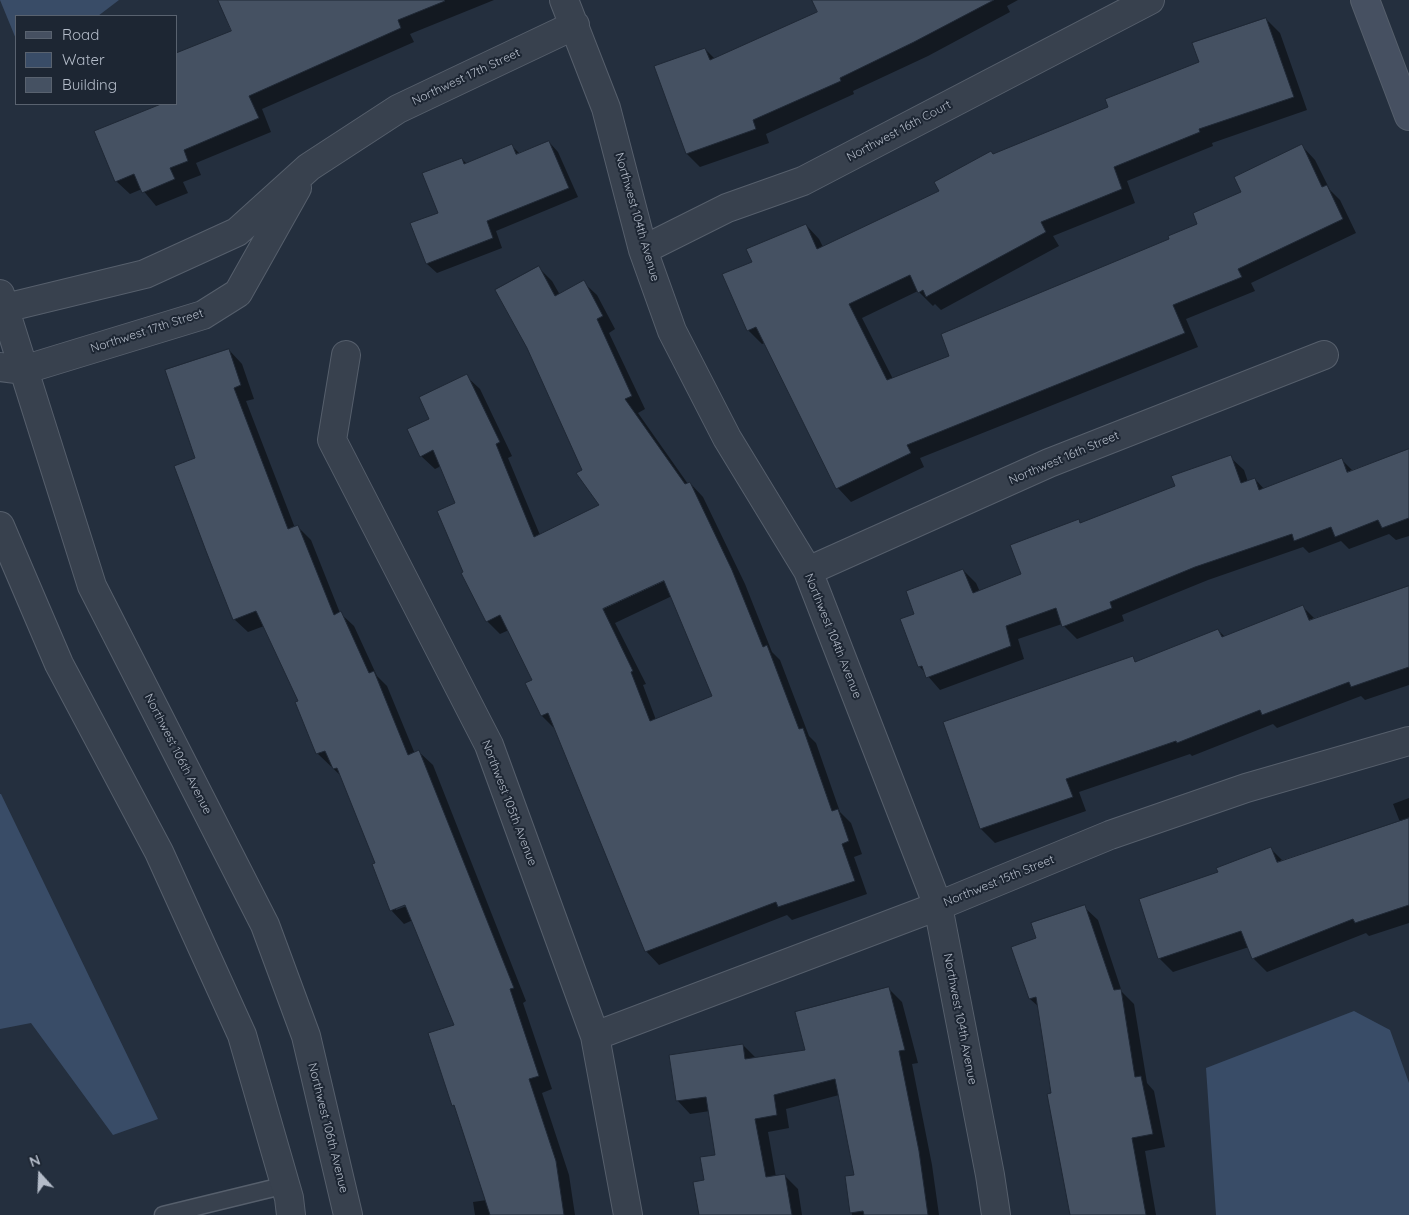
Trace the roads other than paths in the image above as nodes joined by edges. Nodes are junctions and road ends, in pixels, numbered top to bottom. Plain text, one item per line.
1 (564, 0) edge
2 (1150, 0) edge
3 (1366, 0) edge
4 (575, 25) junction
5 (1409, 116) edge
6 (309, 167) junction
7 (643, 250) junction
8 (2, 305) edge
9 (346, 355) dead end
10 (1324, 355) dead end
11 (11, 369) edge
12 (0, 526) edge
13 (808, 571) junction
14 (1409, 741) edge
15 (938, 906) junction
16 (595, 1036) junction
17 (286, 1184) junction
18 (163, 1215) edge
19 (291, 1215) edge
20 (348, 1215) edge
21 (628, 1215) edge
22 (996, 1215) edge

1 - 4 street, Northwest 104th Avenue
2 - 7 street, Northwest 16th Court
3 - 5 main road
4 - 6 street, Northwest 17th Street
4 - 7 street, Northwest 104th Avenue
6 - 8 street, Northwest 17th Street
6 - 11 street, Northwest 17th Street
7 - 13 street, Northwest 104th Avenue
8 - 11 street, Northwest 106th Avenue
9 - 16 street, Northwest 105th Avenue
10 - 13 street, Northwest 16th Street
11 - 20 street, Northwest 106th Avenue
12 - 17 street
13 - 15 street, Northwest 104th Avenue
14 - 15 street, Northwest 15th Street
15 - 16 street, Northwest 15th Street
15 - 22 street, Northwest 104th Avenue
16 - 21 street, Northwest 105th Avenue
17 - 18 lane
17 - 19 street

